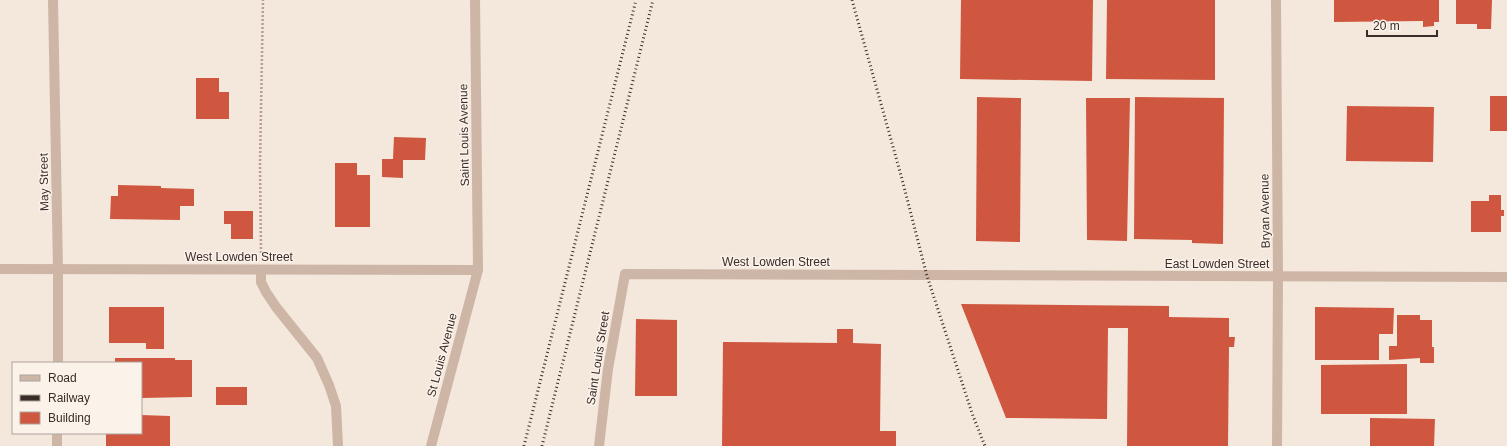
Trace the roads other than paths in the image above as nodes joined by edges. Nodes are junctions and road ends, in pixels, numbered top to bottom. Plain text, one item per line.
1 (53, 0) edge
2 (475, 0) edge
3 (1276, 0) edge
4 (0, 269) edge
5 (58, 269) junction
6 (261, 270) junction
7 (478, 270) junction
8 (625, 274) joint
9 (927, 276) joint
10 (1278, 277) junction
11 (1507, 277) edge
12 (58, 362) edge
13 (58, 434) edge
14 (57, 446) edge
15 (338, 446) edge
16 (431, 446) edge
17 (599, 446) edge
18 (1276, 446) edge

1 - 5 street, May Street
2 - 7 street, Saint Louis Avenue
3 - 10 street, Bryan Avenue
4 - 5 street, West Lowden Street
5 - 6 street, West Lowden Street
5 - 12 street, May Street
6 - 7 street, West Lowden Street
6 - 15 street
7 - 16 street, St Louis Avenue
8 - 9 street, West Lowden Street
8 - 17 street, Saint Louis Street
9 - 10 street, East Lowden Street
10 - 11 street, East Lowden Street
10 - 18 street, Bryan Avenue
13 - 14 street

